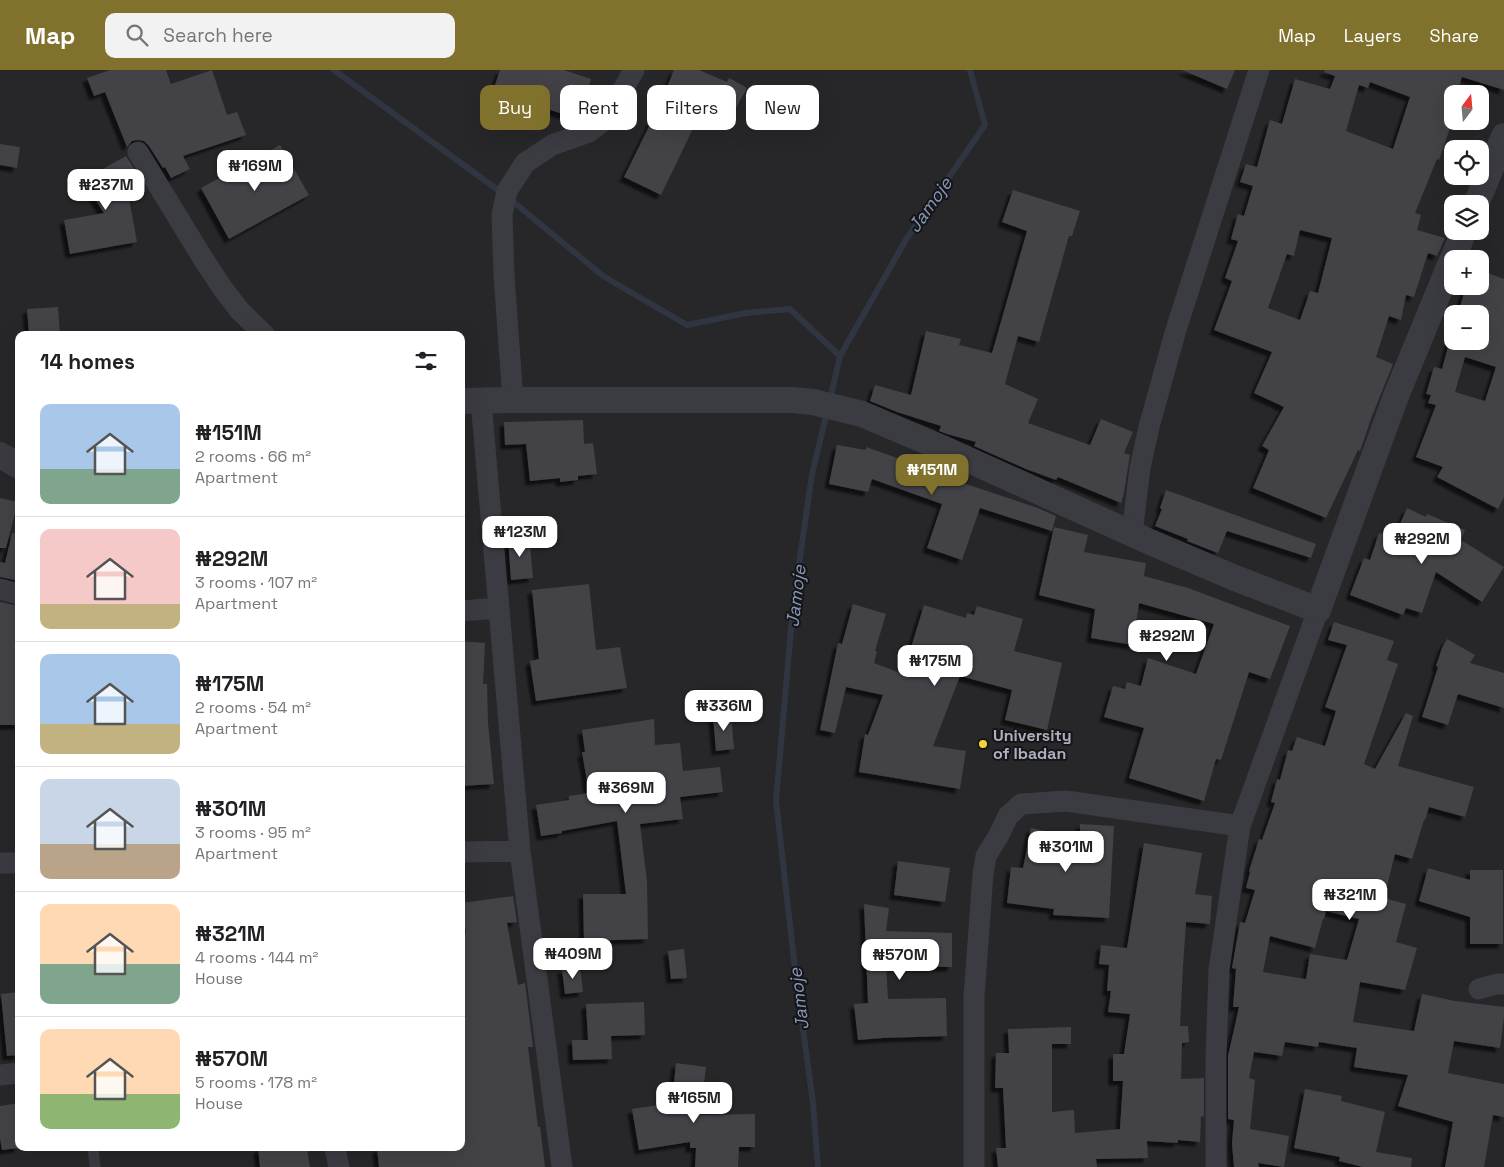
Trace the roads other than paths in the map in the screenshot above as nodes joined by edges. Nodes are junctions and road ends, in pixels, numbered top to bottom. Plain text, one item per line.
1 (634, 70) edge
2 (1259, 70) edge
3 (1504, 136) edge
4 (138, 152) dead end
5 (1480, 195) edge
6 (1444, 281) edge
7 (261, 331) edge
8 (513, 400) junction
9 (471, 401) edge
10 (0, 455) edge
11 (15, 464) edge
12 (1132, 534) junction
13 (0, 589) edge
14 (15, 593) edge
15 (499, 608) junction
16 (1318, 610) junction
17 (465, 611) edge
18 (1240, 826) junction
19 (520, 851) junction
20 (465, 852) edge
21 (15, 862) edge
22 (0, 863) edge
23 (1504, 984) edge
24 (1479, 989) dead end
25 (15, 1073) edge
26 (0, 1075) edge
27 (93, 1151) edge
28 (336, 1151) edge
29 (96, 1167) edge
30 (339, 1167) edge
31 (562, 1167) edge
32 (974, 1167) edge
33 (1216, 1167) edge

1 - 8 street
2 - 12 street
3 - 5 street
4 - 7 street
6 - 16 street
8 - 9 street
8 - 12 street
9 - 15 street
10 - 11 street
12 - 16 street
13 - 14 street
15 - 17 street
15 - 19 street
16 - 18 street
18 - 32 street
18 - 33 street
19 - 20 street
19 - 31 street
21 - 22 street
23 - 24 street
25 - 26 street
27 - 29 lane
28 - 30 street

